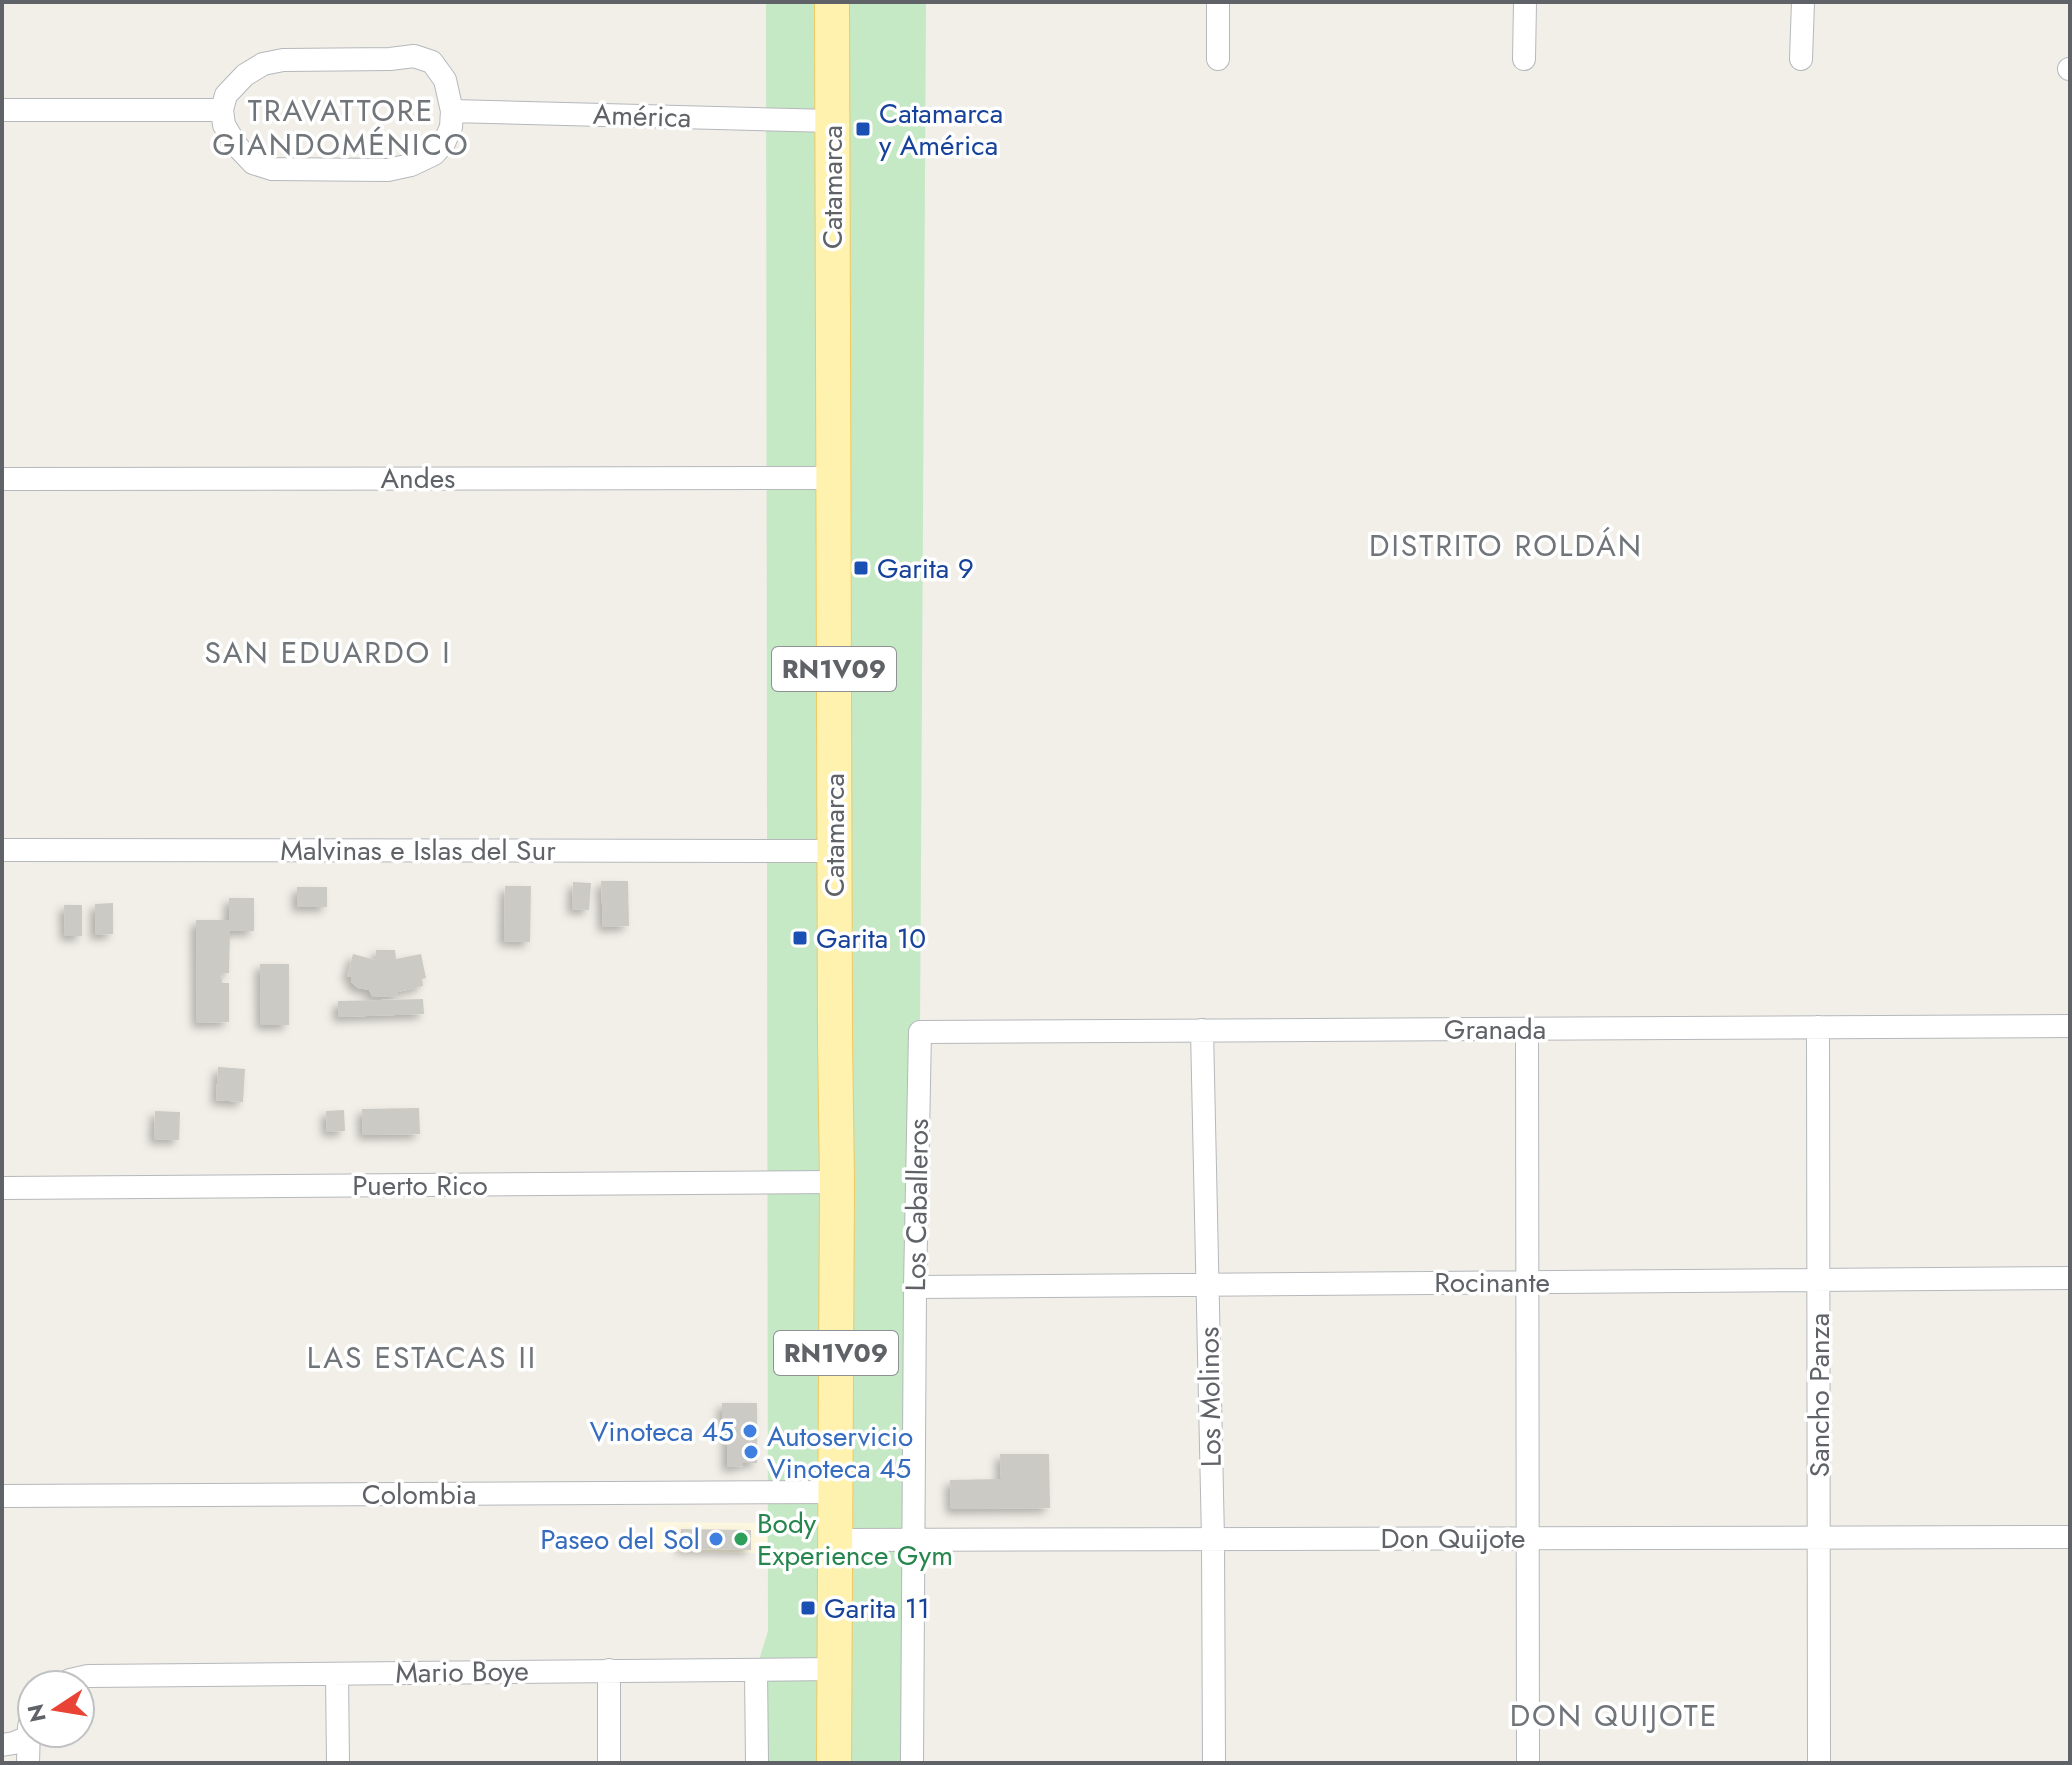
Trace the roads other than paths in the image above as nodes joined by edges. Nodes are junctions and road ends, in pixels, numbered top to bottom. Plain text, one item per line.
1 (832, 2) edge
2 (1218, 2) edge
3 (1525, 2) edge
4 (1803, 2) edge
5 (1218, 59) dead end
6 (1524, 59) dead end
7 (1801, 59) dead end
8 (2, 110) edge
9 (222, 110) junction
10 (452, 111) junction
11 (832, 121) junction
12 (833, 478) junction
13 (2, 479) edge
14 (2, 850) edge
15 (834, 851) junction
16 (2070, 1026) edge
17 (1818, 1027) junction
18 (1527, 1029) junction
19 (1202, 1030) junction
20 (920, 1032) joint
21 (837, 1182) junction
22 (2, 1188) edge
23 (2070, 1278) edge
24 (1818, 1280) junction
25 (1527, 1282) junction
26 (1207, 1285) junction
27 (915, 1287) junction
28 (836, 1492) junction
29 (2, 1496) edge
30 (2070, 1537) edge
31 (1528, 1538) junction
32 (1819, 1538) junction
33 (1213, 1539) junction
34 (836, 1540) junction
35 (913, 1540) junction
36 (836, 1669) junction
37 (609, 1670) junction
38 (756, 1670) junction
39 (337, 1674) junction
40 (96, 1676) edge
41 (338, 1763) edge
42 (609, 1763) edge
43 (757, 1763) edge
44 (834, 1763) edge
45 (912, 1763) edge
46 (1214, 1763) edge
47 (1528, 1763) edge
48 (1819, 1763) edge

1 - 11 main road, Catamarca / RN1V09
2 - 5 street
3 - 6 street
4 - 7 street
8 - 9 street
9 - 10 street
9 - 10 street
10 - 11 street, América
11 - 12 main road, Catamarca / RN1V09
12 - 13 street, Andes
12 - 15 main road, Catamarca / RN1V09
14 - 15 street, Malvinas e Islas del Sur
15 - 21 main road, Catamarca / RN1V09
16 - 17 street, Granada
17 - 18 street, Granada
17 - 24 street, Sancho Panza
18 - 19 street, Granada
18 - 25 street
19 - 20 street, Granada
19 - 26 street, Los Molinos
20 - 27 street, Los Caballeros
21 - 22 street, Puerto Rico
21 - 28 main road, Catamarca / RN1V09
23 - 24 street, Rocinante
24 - 25 street, Rocinante
24 - 32 street, Sancho Panza
25 - 26 street, Rocinante
25 - 31 street
26 - 27 street, Rocinante
26 - 33 street, Los Molinos
27 - 35 street, Los Caballeros
28 - 29 street, Colombia
28 - 34 main road, Catamarca / RN1V09
30 - 32 street, Don Quijote
31 - 32 street, Don Quijote
31 - 33 street, Don Quijote
31 - 47 street
32 - 48 street, Sancho Panza
33 - 35 street, Don Quijote
33 - 46 street, Los Molinos
34 - 35 street, Don Quijote
34 - 36 main road, Catamarca / RN1V09
35 - 45 street, Los Caballeros
36 - 38 street, Mario Boye
36 - 44 main road, Catamarca / RN1V09
37 - 38 street, Mario Boye
37 - 39 street, Mario Boye
37 - 42 street
38 - 43 street
39 - 40 street, Mario Boye
39 - 41 street

